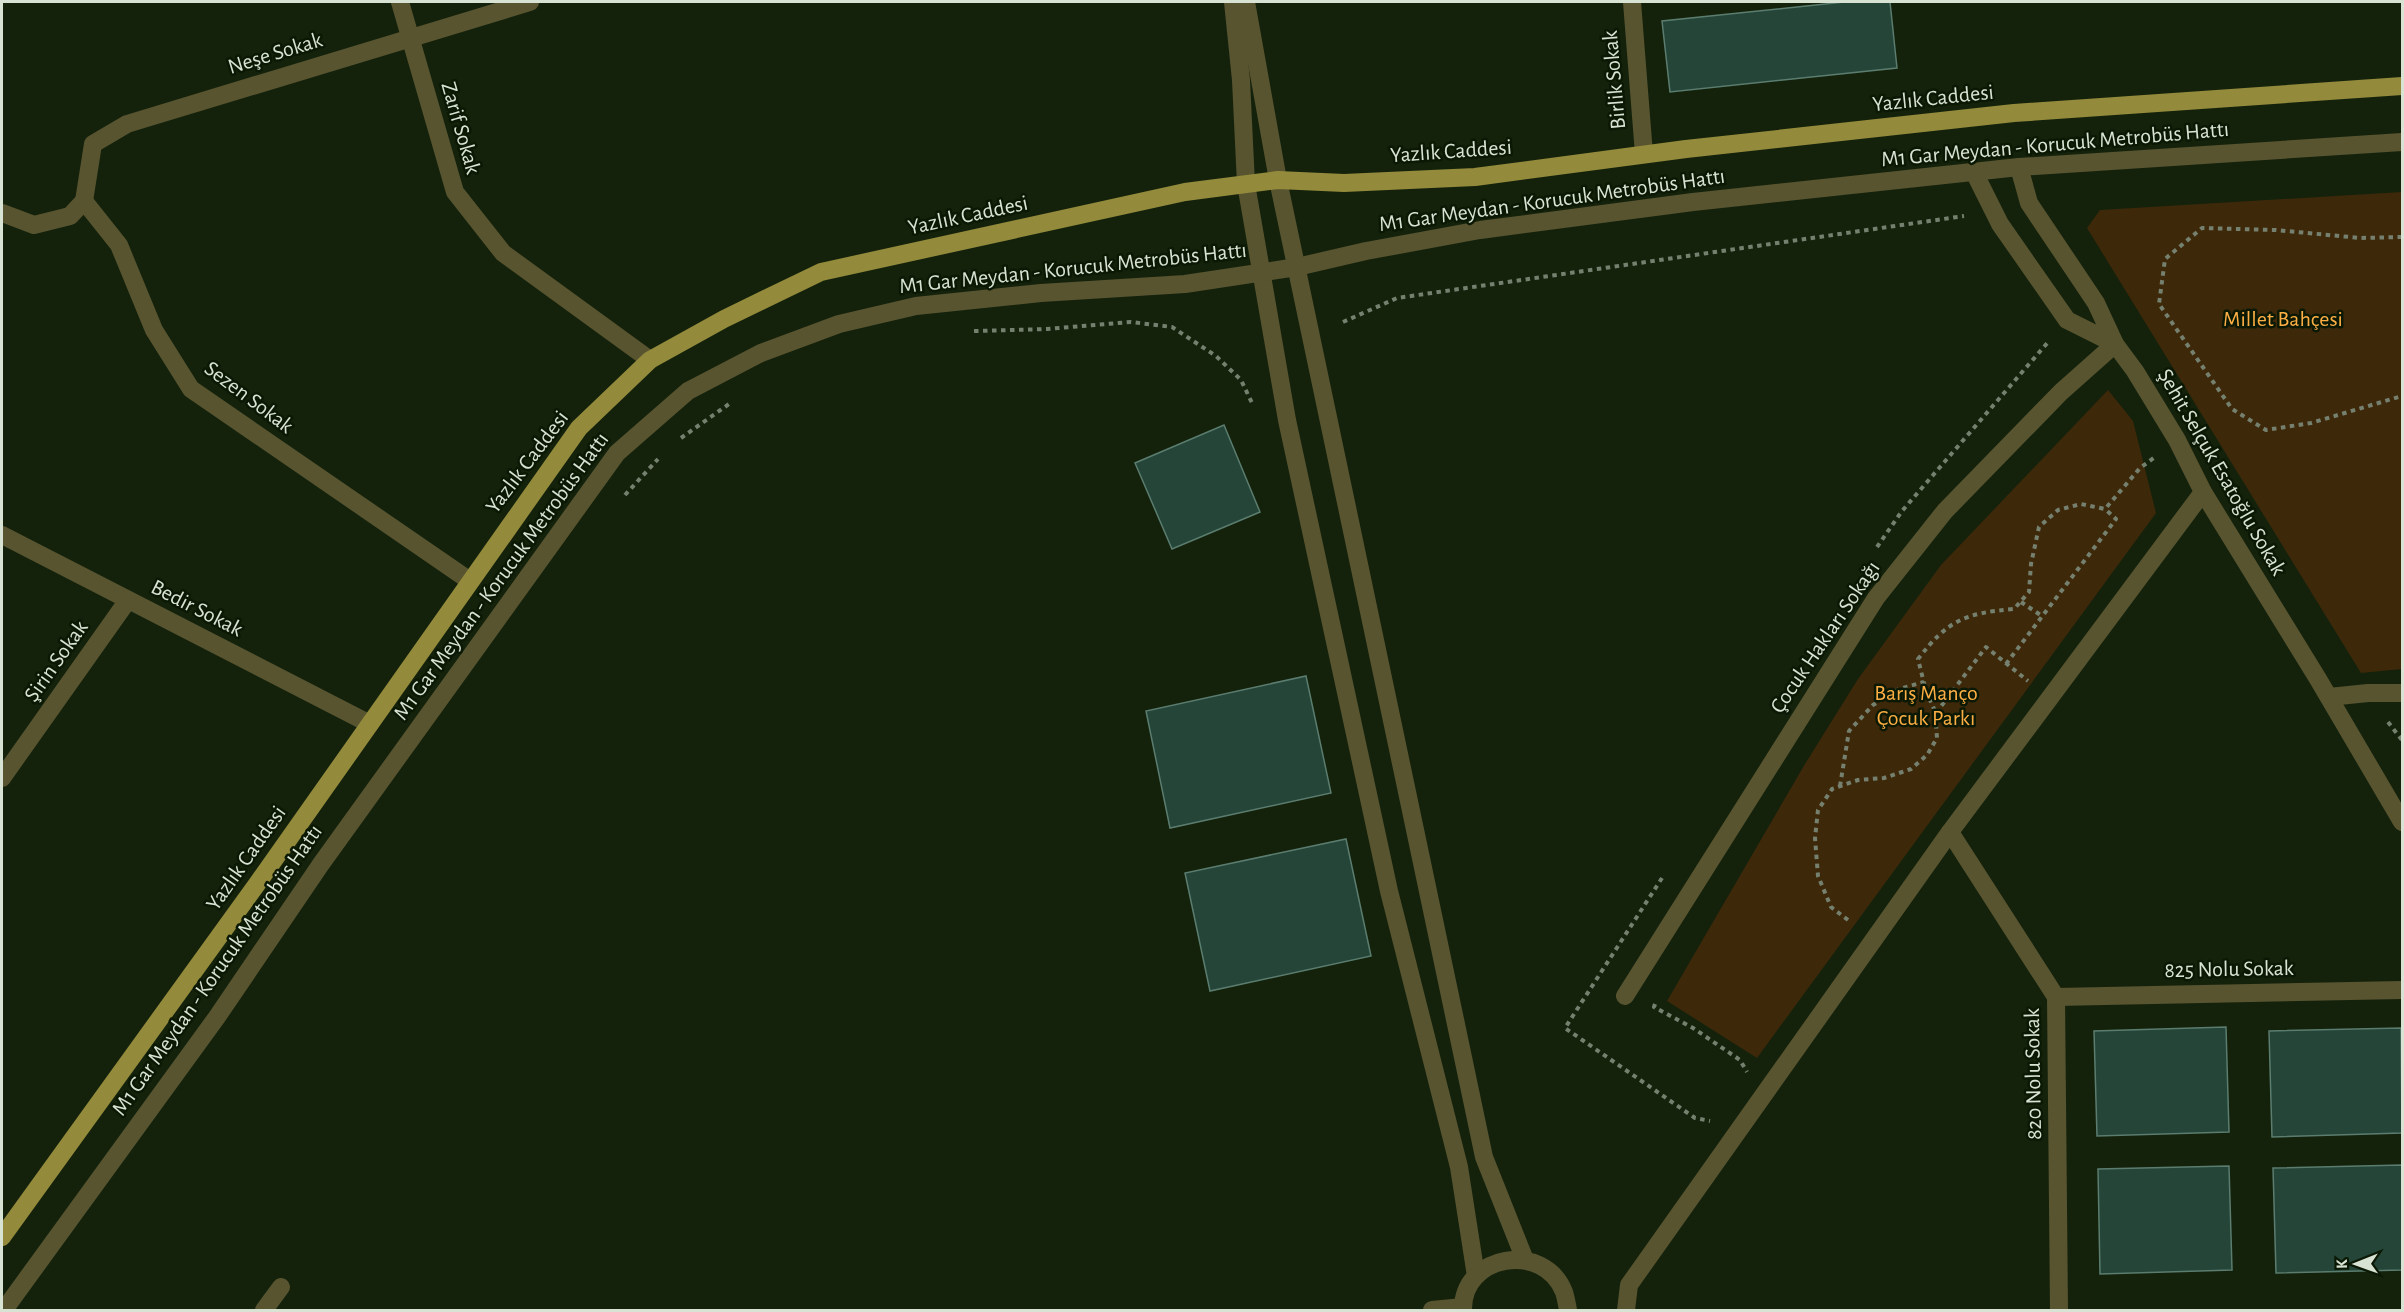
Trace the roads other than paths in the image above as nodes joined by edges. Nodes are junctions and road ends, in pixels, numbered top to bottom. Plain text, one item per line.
1 (400, 2) edge
2 (530, 2) edge
3 (1233, 2) edge
4 (1246, 2) edge
5 (1632, 2) edge
6 (410, 37) junction
7 (2403, 86) edge
8 (2403, 142) edge
9 (1644, 154) junction
10 (2019, 166) junction
11 (1974, 172) junction
12 (1278, 180) junction
13 (1246, 184) junction
14 (84, 201) junction
15 (2, 213) edge
16 (1297, 267) junction
17 (1262, 272) junction
18 (2115, 344) junction
19 (650, 360) junction
20 (2203, 492) junction
21 (2, 535) edge
22 (470, 581) junction
23 (128, 600) junction
24 (2403, 693) edge
25 (2329, 697) junction
26 (370, 724) junction
27 (2, 778) edge
28 (2403, 822) edge
29 (1950, 832) junction
30 (2403, 990) edge
31 (1625, 996) dead end
32 (2056, 997) junction
33 (2, 1237) edge
34 (1524, 1260) junction
35 (1476, 1276) junction
36 (281, 1287) dead end
37 (1463, 1309) edge
38 (4, 1311) edge
39 (264, 1311) edge
40 (1432, 1311) edge
41 (1568, 1311) edge
42 (1626, 1311) edge
43 (2059, 1311) edge

1 - 6 street, Zarif Sokak
2 - 6 street, Neşe Sokak
3 - 13 street
4 - 12 street
5 - 9 street, Birlik Sokak
6 - 14 street, Neşe Sokak
6 - 19 street, Zarif Sokak
7 - 9 main road, Yazlık Caddesi
8 - 10 street, M1 Gar Meydan - Korucuk Metrobüs Hattı
9 - 12 main road, Yazlık Caddesi
10 - 11 street, M1 Gar Meydan - Korucuk Metrobüs Hattı
10 - 18 street
11 - 16 street, M1 Gar Meydan - Korucuk Metrobüs Hattı
11 - 18 street, Şehit Selçuk Esatoğlu Sokak
12 - 13 main road, Yazlık Caddesi
12 - 16 street
13 - 17 street
13 - 19 main road, Yazlık Caddesi
14 - 15 street
14 - 22 street, Sezen Sokak
16 - 17 street, M1 Gar Meydan - Korucuk Metrobüs Hattı
16 - 34 street
17 - 35 street
17 - 38 street, M1 Gar Meydan - Korucuk Metrobüs Hattı
18 - 20 street, Şehit Selçuk Esatoğlu Sokak
18 - 31 street, Çocuk Hakları Sokağı
19 - 22 main road, Yazlık Caddesi
20 - 25 street, Şehit Selçuk Esatoğlu Sokak
20 - 29 street
21 - 23 street, Bedir Sokak
22 - 26 main road, Yazlık Caddesi
23 - 26 street, Bedir Sokak
23 - 27 street, Şirin Sokak
24 - 25 street
25 - 28 street, Şehit Selçuk Esatoğlu Sokak
26 - 33 main road, Yazlık Caddesi
29 - 32 street, 820 Nolu Sokak
29 - 42 street
30 - 32 street, 825 Nolu Sokak
32 - 43 street, 820 Nolu Sokak
34 - 35 street
34 - 41 street
35 - 37 street
36 - 39 street
37 - 40 street

